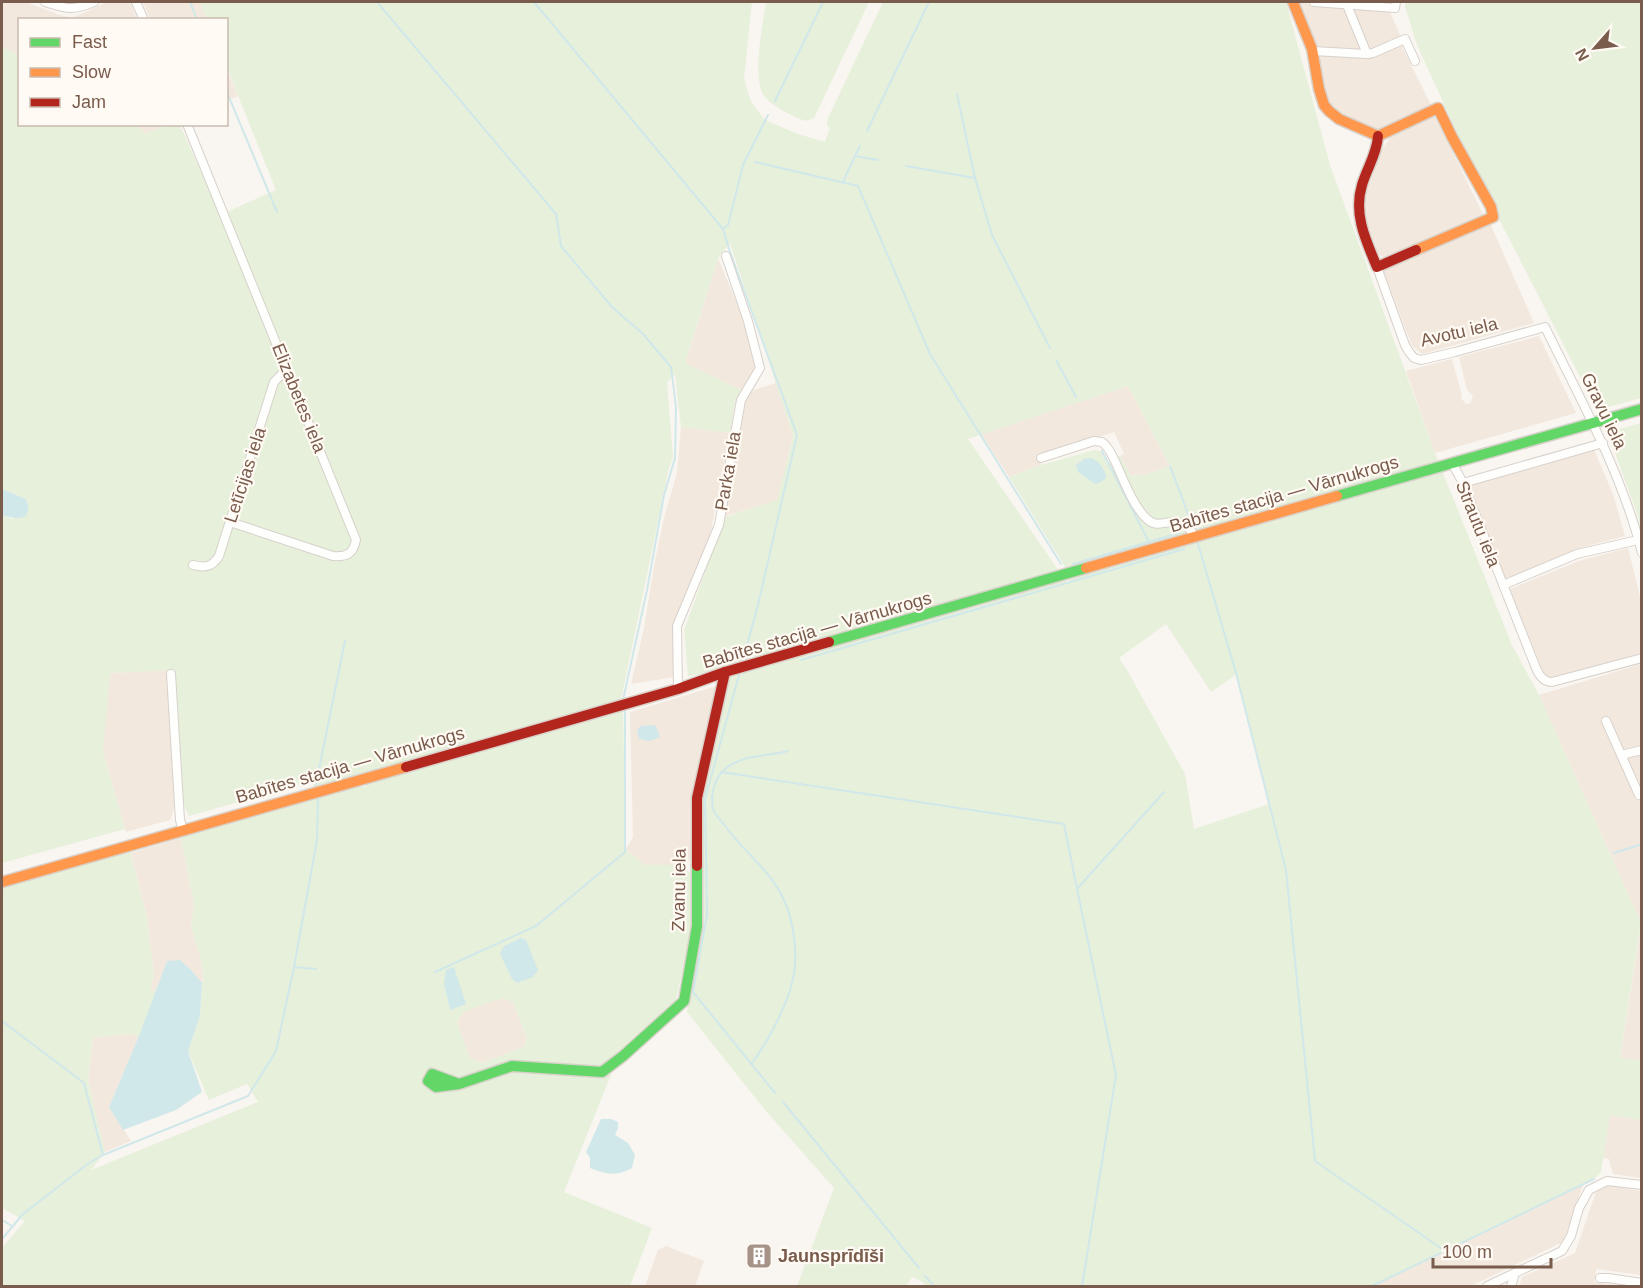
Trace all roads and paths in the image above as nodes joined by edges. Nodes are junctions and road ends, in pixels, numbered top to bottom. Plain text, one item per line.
1 (45, 2) edge
2 (94, 2) edge
3 (136, 2) edge
4 (1293, 2) edge
5 (1314, 2) edge
6 (1348, 3) edge
7 (1395, 5) edge
8 (143, 18) edge
9 (1313, 51) junction
10 (1367, 54) junction
11 (1415, 61) dead end
12 (188, 126) edge
13 (1378, 136) junction
14 (726, 256) dead end
15 (1377, 267) junction
16 (1537, 330) joint
17 (288, 372) junction
18 (1641, 409) edge
19 (1593, 423) junction
20 (1603, 443) junction
21 (1041, 458) dead end
22 (1452, 463) junction
23 (1463, 483) junction
24 (230, 522) junction
25 (1194, 537) junction
26 (1638, 540) junction
27 (1641, 553) edge
28 (193, 565) dead end
29 (1503, 585) junction
30 (1641, 658) edge
31 (725, 672) junction
32 (171, 674) dead end
33 (678, 689) junction
34 (1606, 721) dead end
35 (1641, 750) edge
36 (1621, 755) junction
37 (1639, 795) dead end
38 (183, 830) junction
39 (2, 882) edge
40 (459, 1084) dead end
41 (1641, 1185) edge
42 (1515, 1274) junction
43 (1600, 1278) dead end
44 (1641, 1283) edge
45 (1487, 1287) edge
46 (1511, 1287) edge

1 - 2 street
3 - 8 street
4 - 9 main road
5 - 6 street
6 - 7 street
6 - 10 street
9 - 10 street
9 - 13 main road
10 - 11 street
12 - 17 street, Elizabetes iela
13 - 15 main road, Avotu iela
13 - 15 main road
14 - 33 street, Parka iela
15 - 16 street, Avotu iela
16 - 19 street, Gravu iela
17 - 24 street, Letīcijas iela
17 - 24 street, Elizabetes iela
18 - 19 main road, Babītes stacija — Vārnukrogs
19 - 20 street, Gravu iela
19 - 22 main road, Babītes stacija — Vārnukrogs
20 - 23 street
20 - 26 street, Gravu iela
21 - 25 street
22 - 23 street, Strautu iela
22 - 25 main road, Babītes stacija — Vārnukrogs
23 - 29 street, Strautu iela
24 - 28 street, Letīcijas iela
25 - 31 main road, Babītes stacija — Vārnukrogs
26 - 27 street, Gravu iela
26 - 29 street, Strautu iela
29 - 30 street, Strautu iela
31 - 33 main road, Babītes stacija — Vārnukrogs
31 - 40 main road, Zvanu iela
32 - 38 street
33 - 38 main road, Babītes stacija — Vārnukrogs
34 - 36 street
35 - 36 street
36 - 37 street
38 - 39 main road, Babītes stacija — Vārnukrogs
41 - 42 street
42 - 45 street
42 - 46 street
43 - 44 street

